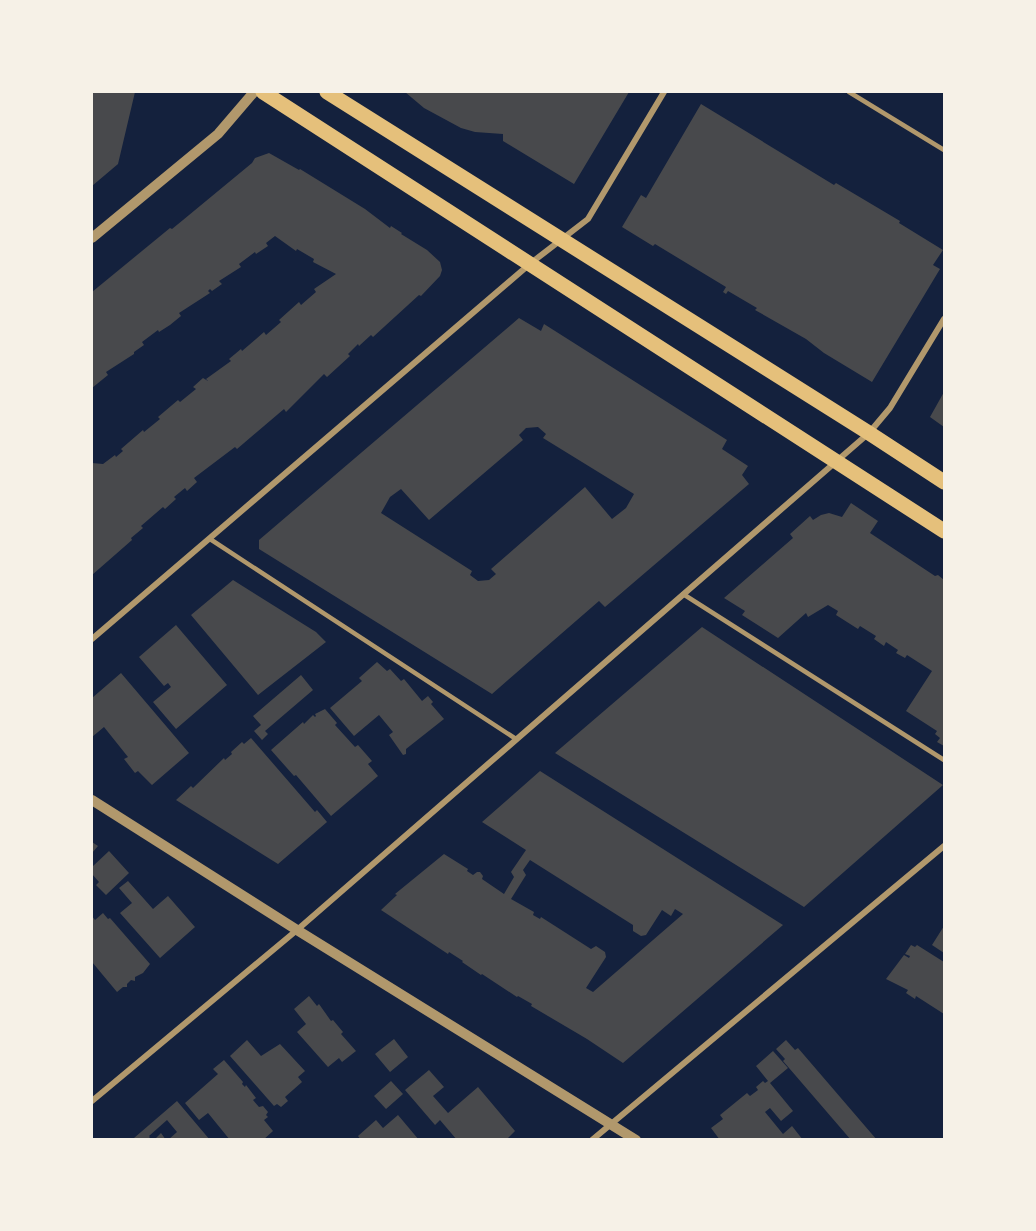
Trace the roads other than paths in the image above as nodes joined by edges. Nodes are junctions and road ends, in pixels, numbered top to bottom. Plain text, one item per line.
1 (254, 92) edge
2 (263, 92) edge
3 (327, 92) edge
4 (664, 92) edge
5 (849, 92) edge
6 (945, 150) edge
7 (92, 238) edge
8 (563, 240) junction
9 (531, 263) junction
10 (945, 319) edge
11 (869, 433) junction
12 (836, 462) junction
13 (945, 482) edge
14 (945, 531) edge
15 (210, 539) junction
16 (683, 594) junction
17 (92, 639) edge
18 (516, 739) junction
19 (945, 760) edge
20 (92, 800) edge
21 (945, 846) edge
22 (297, 930) junction
23 (92, 1101) edge
24 (610, 1123) junction
25 (592, 1140) edge
26 (636, 1140) edge

1 - 7 street
2 - 9 main road
3 - 8 main road
4 - 8 street
5 - 6 lane
8 - 9 street
8 - 11 main road
9 - 12 main road
9 - 15 street
10 - 11 street
11 - 12 street
11 - 13 main road
12 - 14 main road
12 - 16 street
15 - 17 street
15 - 18 lane
16 - 18 street
16 - 19 lane
18 - 22 street
20 - 22 street
21 - 24 street
22 - 23 street
22 - 24 street
24 - 25 street
24 - 26 street

